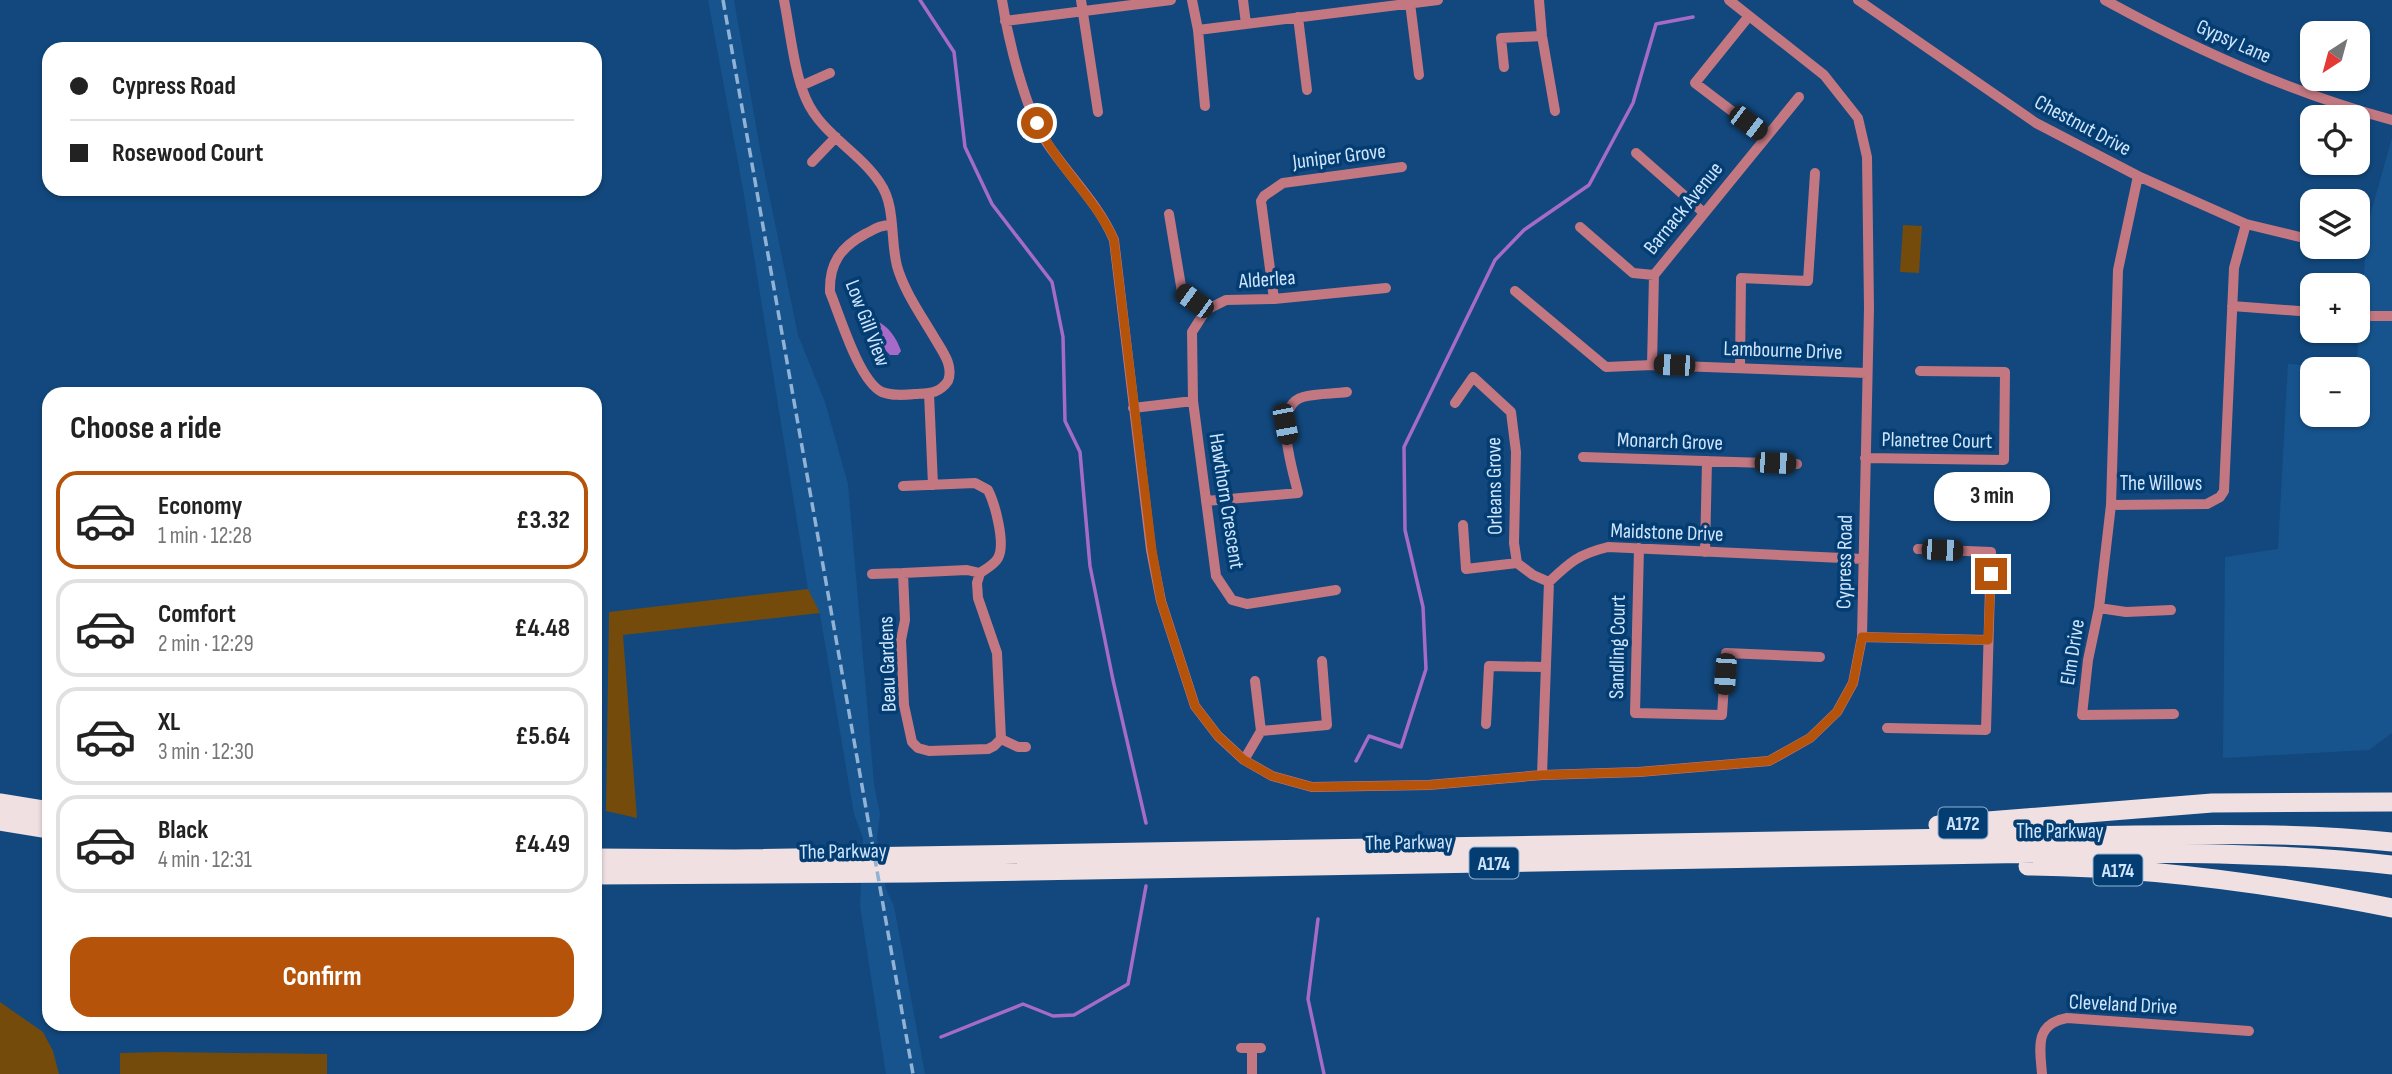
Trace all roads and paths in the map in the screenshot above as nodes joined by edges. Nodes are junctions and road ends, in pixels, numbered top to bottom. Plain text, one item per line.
1 (784, 0) edge
2 (1002, 0) edge
3 (1171, 0) edge
4 (1192, 0) edge
5 (1242, 0) edge
6 (1438, 0) edge
7 (1539, 0) edge
8 (1729, 0) edge
9 (1858, 0) edge
10 (2105, 0) edge
11 (1136, 2) edge
12 (1410, 3) junction
13 (1082, 5) edge
14 (1351, 6) edge
15 (1749, 16) junction
16 (1298, 17) junction
17 (1005, 21) junction
18 (1246, 24) junction
19 (1198, 30) junction
20 (1542, 36) junction
21 (1504, 67) dead end
22 (830, 73) dead end
23 (1419, 75) dead end
24 (801, 86) junction
25 (1307, 90) dead end
26 (1798, 97) dead end
27 (1205, 106) dead end
28 (1555, 111) dead end
29 (1098, 112) dead end
30 (2392, 120) edge
31 (836, 137) junction
32 (1766, 137) junction
33 (1636, 153) dead end
34 (812, 162) dead end
35 (1402, 167) dead end
36 (1815, 173) dead end
37 (2138, 176) junction
38 (1704, 213) junction
39 (1169, 214) dead end
40 (2246, 224) junction
41 (891, 225) junction
42 (1580, 226) dead end
43 (2300, 237) edge
44 (1654, 275) junction
45 (1386, 288) dead end
46 (1515, 291) dead end
47 (1274, 299) junction
48 (2232, 306) junction
49 (1206, 310) junction
50 (2300, 311) edge
51 (2370, 316) edge
52 (2392, 316) edge
53 (1652, 365) junction
54 (1740, 367) junction
55 (1920, 371) dead end
56 (1867, 373) junction
57 (929, 393) junction
58 (1348, 393) dead end
59 (1193, 401) junction
60 (1455, 402) dead end
61 (1133, 408) junction
62 (1583, 457) dead end
63 (1865, 458) junction
64 (1707, 461) junction
65 (1797, 464) dead end
66 (933, 485) junction
67 (903, 486) dead end
68 (1206, 501) junction
69 (2111, 505) junction
70 (1463, 525) dead end
71 (1639, 548) junction
72 (1918, 549) dead end
73 (1706, 552) junction
74 (1863, 559) junction
75 (1517, 563) junction
76 (902, 573) junction
77 (980, 573) junction
78 (872, 574) dead end
79 (1549, 582) junction
80 (1336, 590) dead end
81 (2099, 608) junction
82 (2171, 610) dead end
83 (1862, 637) junction
84 (1988, 640) junction
85 (1820, 657) dead end
86 (1322, 661) dead end
87 (1545, 667) junction
88 (1255, 681) dead end
89 (2174, 714) dead end
90 (1486, 724) dead end
91 (1887, 727) dead end
92 (1261, 731) junction
93 (1001, 739) junction
94 (1026, 747) dead end
95 (1244, 760) junction
96 (1542, 775) junction
97 (2390, 801) edge
98 (0, 803) edge
99 (42, 810) edge
100 (0, 821) edge
101 (42, 829) edge
102 (1822, 840) junction
103 (2392, 842) edge
104 (1842, 857) junction
105 (602, 858) edge
106 (2392, 865) edge
107 (602, 875) edge
108 (2392, 908) edge
109 (2249, 1031) dead end
110 (1251, 1048) dead end
111 (1252, 1074) edge
112 (2042, 1074) edge

1 - 24 street
2 - 17 street, Cypress Road
3 - 11 street
4 - 19 street
5 - 18 street
6 - 12 street
7 - 20 street
8 - 15 street, Cypress Road
9 - 37 street, Chestnut Drive
10 - 30 street, Gypsy Lane
11 - 13 street
12 - 14 street
12 - 23 street
13 - 17 street
13 - 29 street
14 - 16 street
15 - 32 street
15 - 56 street, Cypress Road
16 - 18 street
16 - 25 street
17 - 61 street, Cypress Road
18 - 19 street
19 - 27 street
20 - 21 street
20 - 28 street
22 - 24 street
24 - 31 street
26 - 32 street, Barnack Avenue
31 - 34 street
31 - 41 street
32 - 38 street, Barnack Avenue
33 - 38 street
35 - 47 street, Juniper Grove
36 - 54 street
37 - 40 street, Chestnut Drive
37 - 69 street, The Willows
38 - 44 street, Barnack Avenue
39 - 49 street
40 - 43 street, Chestnut Drive
40 - 48 street, The Willows
41 - 57 street
41 - 57 street, Low Gill View
42 - 44 street
44 - 53 street, Barnack Avenue
45 - 47 street, Alderlea
46 - 53 street, Lambourne Drive
47 - 49 street, Alderlea
48 - 50 street
48 - 69 street, The Willows
49 - 59 street
51 - 52 street
53 - 54 street, Lambourne Drive
54 - 56 street, Lambourne Drive
55 - 63 street, Planetree Court
56 - 63 street, Cypress Road
57 - 66 street
58 - 68 street
59 - 61 street
59 - 68 street, Hawthorn Crescent
60 - 75 street, Orleans Grove
61 - 95 street, Cypress Road
62 - 64 street, Monarch Grove
63 - 74 street, Cypress Road
64 - 65 street, Monarch Grove
64 - 73 street
66 - 67 street
66 - 77 street
68 - 80 street, Hawthorn Crescent
69 - 81 street, Elm Drive
70 - 75 street
71 - 73 street, Maidstone Drive
71 - 79 street, Maidstone Drive
71 - 85 street, Sandling Court
72 - 84 street
73 - 74 street, Maidstone Drive
74 - 83 street, Cypress Road
75 - 79 street, Orleans Grove
76 - 77 street
76 - 78 street
76 - 93 street, Beau Gardens
77 - 93 street
79 - 87 street
81 - 82 street
81 - 89 street, Elm Drive
83 - 84 street
83 - 96 street, Cypress Road
84 - 91 street
86 - 92 street
87 - 90 street
87 - 96 street
88 - 92 street
92 - 95 street
93 - 94 street
95 - 96 street, Cypress Road
97 - 102 highway, A172
98 - 99 highway
100 - 101 highway
102 - 103 highway, The Parkway / A174
102 - 105 highway, The Parkway / A174
104 - 106 highway, The Parkway / A174
104 - 107 highway, The Parkway / A174
104 - 108 highway, A174
109 - 112 street, Cleveland Drive
110 - 111 street

